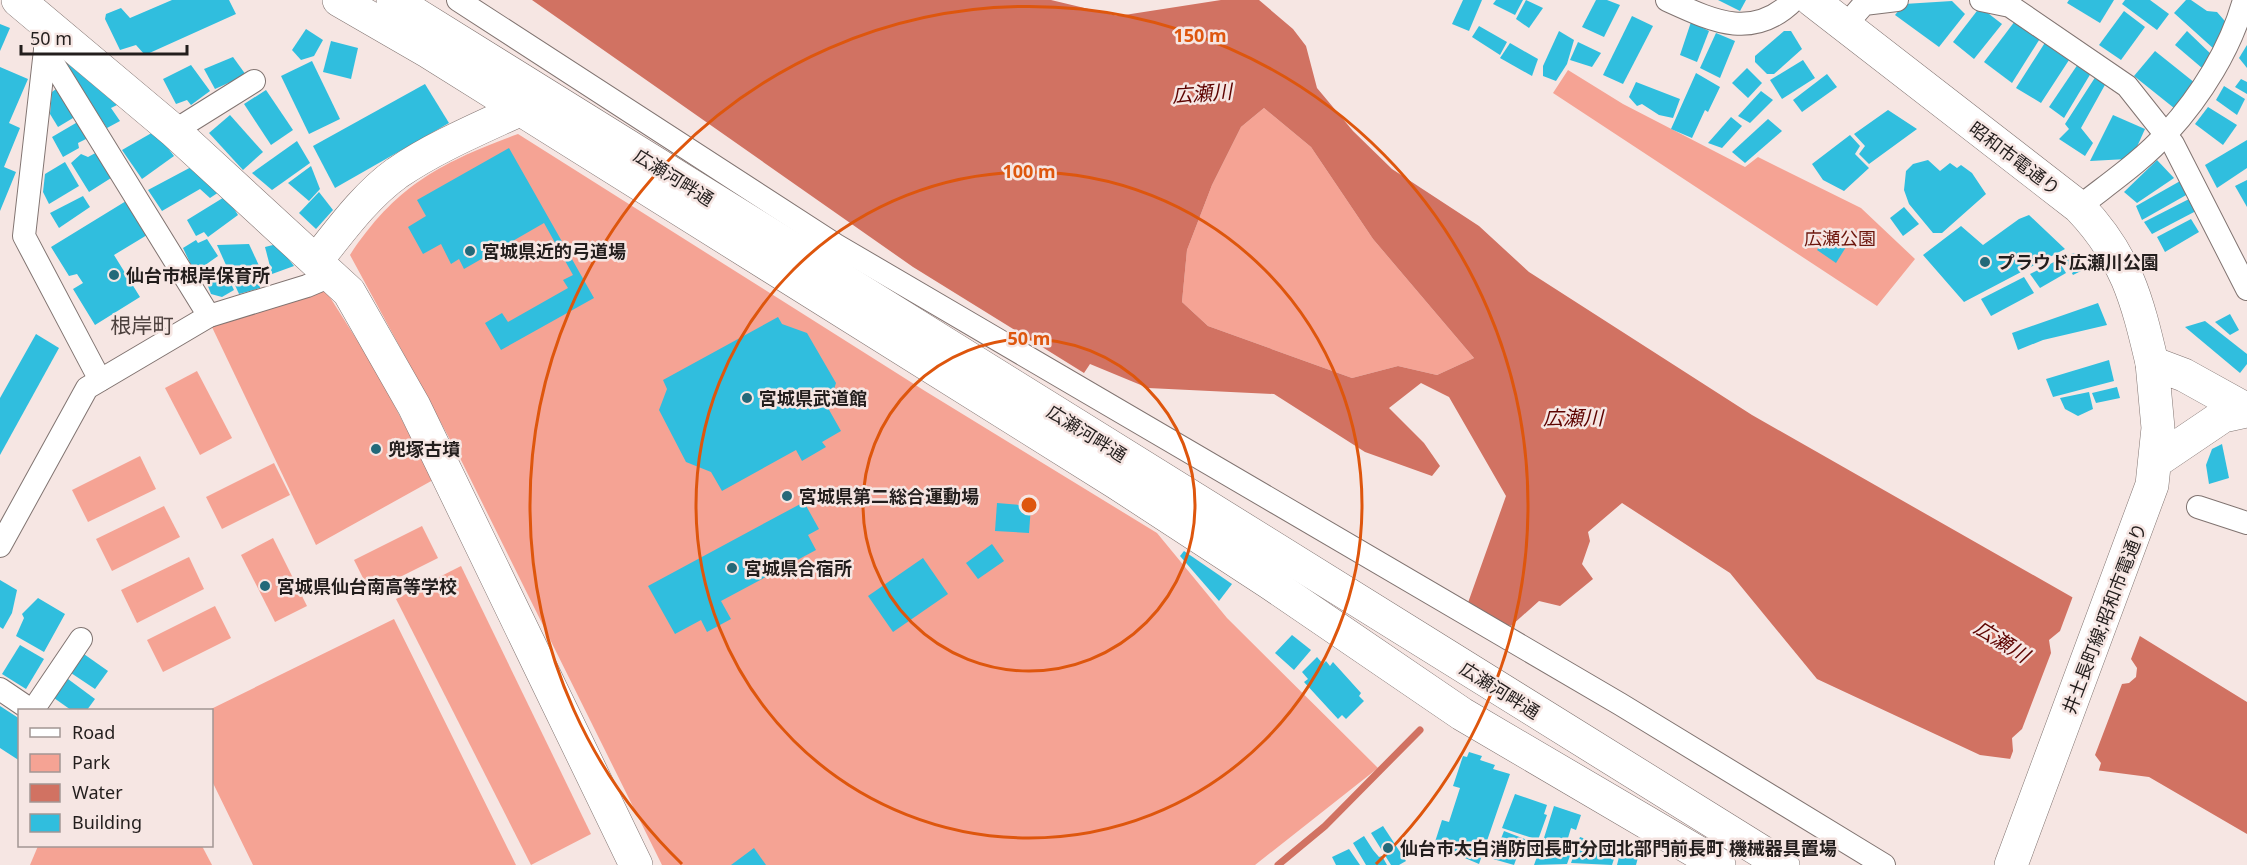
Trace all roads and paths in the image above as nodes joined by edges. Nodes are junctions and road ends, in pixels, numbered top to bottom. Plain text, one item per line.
1 (18, 0) edge
2 (339, 0) edge
3 (393, 0) edge
4 (458, 0) edge
5 (1667, 0) edge
6 (1794, 0) edge
7 (1812, 0) edge
8 (1897, 0) edge
9 (1981, 0) edge
10 (2244, 0) edge
11 (1845, 26) junction
12 (45, 36) junction
13 (254, 81) dead end
14 (519, 110) junction
15 (174, 131) junction
16 (2166, 134) junction
17 (2079, 207) junction
18 (324, 268) junction
19 (2247, 289) edge
20 (208, 316) junction
21 (2152, 363) junction
22 (100, 380) junction
23 (2247, 410) edge
24 (2155, 462) junction
25 (2198, 507) dead end
26 (2247, 523) edge
27 (0, 546) edge
28 (81, 639) dead end
29 (0, 689) edge
30 (29, 709) edge
31 (33, 709) edge
32 (636, 865) edge
33 (1719, 865) edge
34 (1783, 865) edge
35 (1884, 865) edge
36 (2011, 865) edge

1 - 12 main road
2 - 14 main road, 広瀬河畔通
3 - 34 main road, 広瀬河畔通
4 - 35 street
5 - 6 street
7 - 11 main road, 昭和市電通り
8 - 11 street
9 - 16 street
10 - 16 street
11 - 17 main road, 昭和市電通り
12 - 15 main road
12 - 20 street
12 - 22 street
13 - 15 street
14 - 18 main road
14 - 33 main road, 広瀬河畔通
15 - 18 main road
16 - 17 street
16 - 19 street
17 - 21 main road, 昭和市電通り
18 - 20 street
18 - 32 main road
20 - 22 street
21 - 23 main road
21 - 24 main road, 井土長町線;昭和市電通り
22 - 27 street
23 - 24 main road
24 - 36 main road, 井土長町線;昭和市電通り
25 - 26 street
28 - 31 street
29 - 30 street

